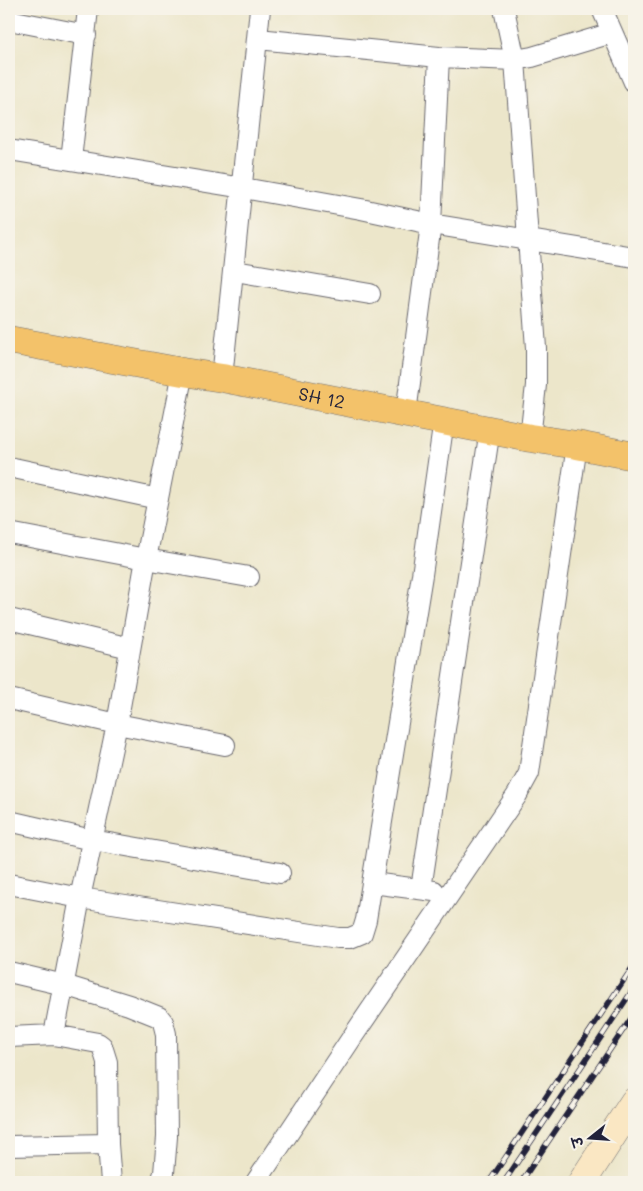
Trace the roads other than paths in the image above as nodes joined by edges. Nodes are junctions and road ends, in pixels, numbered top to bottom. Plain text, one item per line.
1 (88, 9) edge
2 (260, 9) edge
3 (504, 9) edge
4 (602, 9) edge
5 (9, 20) edge
6 (612, 33) junction
7 (86, 36) junction
8 (258, 39) junction
9 (439, 58) junction
10 (514, 60) junction
11 (634, 82) edge
12 (9, 150) edge
13 (71, 160) junction
14 (242, 188) junction
15 (431, 224) junction
16 (529, 240) junction
17 (634, 257) edge
18 (235, 271) junction
19 (370, 294) dead end
20 (9, 340) edge
21 (183, 372) junction
22 (222, 378) junction
23 (406, 413) junction
24 (444, 420) junction
25 (490, 429) junction
26 (530, 438) junction
27 (577, 444) junction
28 (634, 456) edge
29 (9, 467) edge
30 (158, 498) junction
31 (9, 533) edge
32 (146, 559) junction
33 (250, 577) dead end
34 (9, 619) edge
35 (130, 648) junction
36 (9, 700) edge
37 (117, 724) junction
38 (225, 745) dead end
39 (9, 821) edge
40 (92, 840) junction
41 (280, 873) dead end
42 (372, 883) junction
43 (9, 884) edge
44 (421, 889) junction
45 (450, 893) junction
46 (80, 898) junction
47 (9, 972) edge
48 (64, 985) junction
49 (54, 1035) junction
50 (9, 1037) edge
51 (634, 1102) edge
52 (108, 1144) junction
53 (9, 1146) edge
54 (111, 1182) edge
55 (161, 1182) edge
56 (256, 1182) edge
57 (582, 1182) edge

1 - 7 street
2 - 8 street
3 - 10 street
4 - 6 street
5 - 7 street
6 - 10 street
6 - 11 street
7 - 13 street
8 - 9 street
8 - 14 street
9 - 10 street
9 - 15 street
10 - 16 street
12 - 13 street
13 - 14 street
14 - 15 street
14 - 18 street
15 - 16 street
15 - 23 street
16 - 17 street
16 - 26 street
18 - 19 street
18 - 22 street
20 - 21 highway, SH 12
21 - 22 highway, SH 12
21 - 30 street
22 - 23 highway, SH 12
23 - 24 highway, SH 12
24 - 25 highway, SH 12
24 - 42 street
25 - 26 highway, SH 12
25 - 44 street
26 - 27 highway, SH 12
27 - 28 highway, SH 12
27 - 45 street
29 - 30 street
30 - 32 street
31 - 32 street
32 - 33 street
32 - 35 street
34 - 35 street
35 - 37 street
36 - 37 street
37 - 38 street
37 - 40 street
39 - 40 street
40 - 41 street
40 - 46 street
42 - 44 street
42 - 46 street
43 - 46 street
44 - 45 street
45 - 56 street
46 - 48 street
47 - 48 street
48 - 49 street
48 - 55 street
49 - 50 street
49 - 52 street
51 - 57 street
52 - 53 street
52 - 54 street

